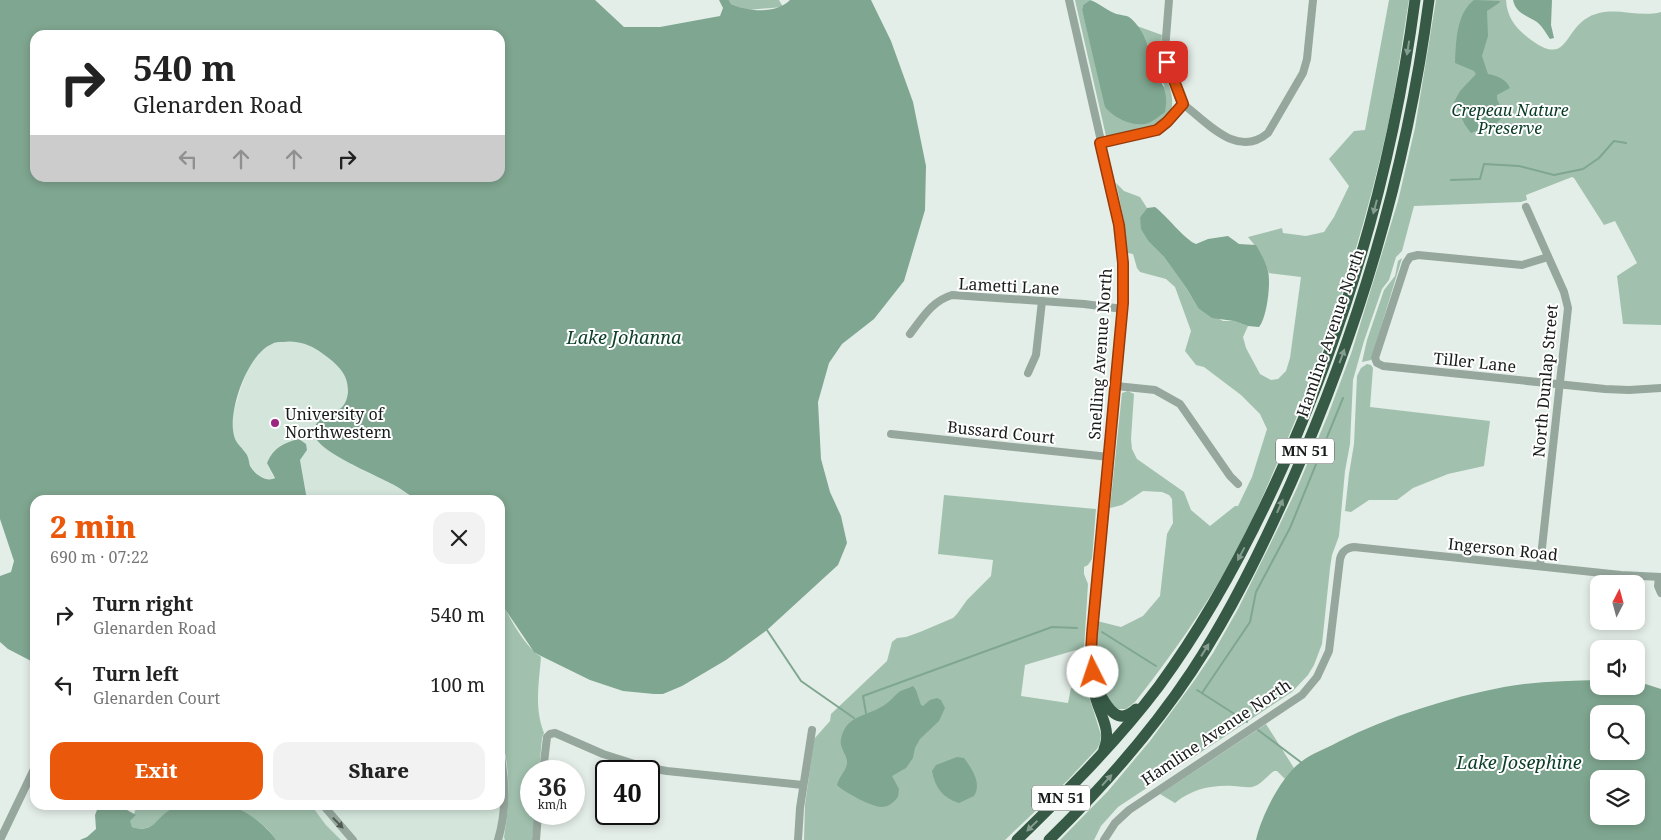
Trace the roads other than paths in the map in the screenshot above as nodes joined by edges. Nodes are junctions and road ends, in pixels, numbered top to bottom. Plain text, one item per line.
1 (1069, 0) edge
2 (1169, 0) edge
3 (1313, 0) edge
4 (1415, 0) edge
5 (1430, 0) edge
6 (1183, 104) junction
7 (1100, 143) junction
8 (1526, 207) dead end
9 (1548, 257) junction
10 (1042, 301) junction
11 (1123, 309) junction
12 (910, 334) dead end
13 (1028, 373) dead end
14 (1560, 384) junction
15 (1116, 386) junction
16 (1661, 388) edge
17 (891, 434) dead end
18 (1109, 457) junction
19 (1238, 484) dead end
20 (1344, 551) joint
21 (1540, 566) junction
22 (1660, 577) edge
23 (1661, 593) edge
24 (1167, 675) junction
25 (1094, 684) junction
26 (812, 730) dead end
27 (1103, 753) junction
28 (543, 760) edge
29 (30, 777) edge
30 (803, 784) junction
31 (327, 810) edge
32 (504, 810) edge
33 (537, 825) edge
34 (0, 840) edge
35 (353, 840) edge
36 (498, 840) edge
37 (536, 840) edge
38 (798, 840) edge
39 (1017, 840) edge
40 (1049, 840) edge
41 (1104, 840) edge

1 - 7 street, Snelling Avenue North
2 - 6 street
3 - 6 street
4 -> 24 highway, Hamline Avenue North / MN 51
40 -> 5 highway, Hamline Avenue North / MN 51
6 - 7 street
7 - 11 street, Snelling Avenue North
8 - 9 street, North Dunlap Street
9 - 14 street, North Dunlap Street
9 - 14 street, Tiller Lane
10 - 11 street, Lametti Lane
10 - 12 street, Lametti Lane
10 - 13 street
11 - 15 street, Snelling Avenue North
14 - 16 street, Tiller Lane
14 - 21 street, North Dunlap Street
15 - 18 street, Snelling Avenue North
15 - 19 street
17 - 18 street, Bussard Court
18 - 25 street, Snelling Avenue North
20 - 21 street, Ingerson Road
20 - 41 street, Hamline Avenue North
21 - 22 street, Ingerson Road
22 - 23 street
24 - 25 highway
24 - 27 highway, Hamline Avenue North / MN 51
25 - 27 highway
26 - 30 street
27 -> 39 highway, MN 51
28 - 30 street
29 - 34 street
30 - 38 street
31 -> 35 street
32 - 36 street
33 - 37 street

